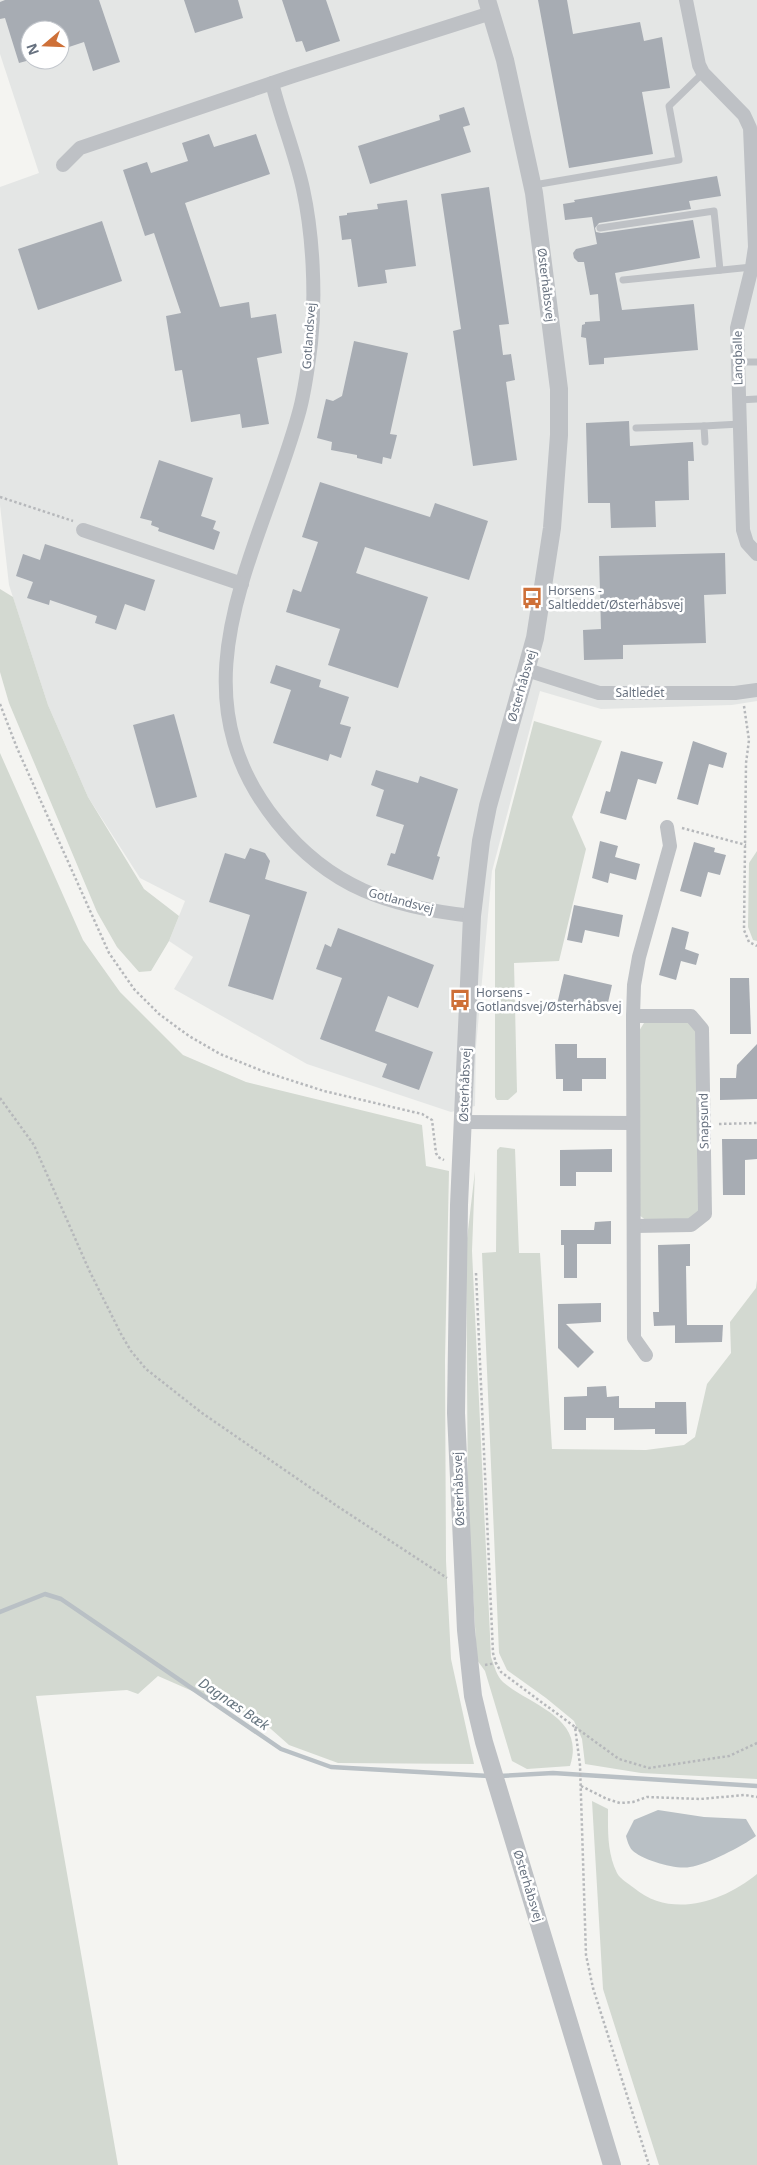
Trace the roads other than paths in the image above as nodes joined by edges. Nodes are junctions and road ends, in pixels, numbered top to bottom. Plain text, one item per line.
1 (686, 0) edge
2 (489, 7) edge
3 (703, 73) junction
4 (272, 84) junction
5 (63, 165) dead end
6 (532, 186) junction
7 (600, 228) dead end
8 (720, 270) junction
9 (753, 277) edge
10 (623, 280) dead end
11 (738, 362) junction
12 (757, 362) edge
13 (757, 399) edge
14 (739, 400) junction
15 (740, 424) junction
16 (704, 426) junction
17 (636, 428) dead end
18 (705, 442) dead end
19 (83, 530) road end
20 (757, 554) edge
21 (242, 584) junction
22 (527, 670) junction
23 (757, 690) edge
24 (667, 826) road end
25 (472, 916) junction
26 (633, 1016) junction
27 (463, 1122) junction
28 (633, 1123) junction
29 (635, 1226) junction
30 (646, 1355) dead end
31 (612, 2165) edge

1 - 3 street, Langballe
2 - 4 street
2 - 6 street, Østerhåbsvej
3 - 6 lane
3 - 9 street, Langballe
4 - 5 street
4 - 21 street, Gotlandsvej
6 - 22 street, Østerhåbsvej
7 - 8 lane
8 - 9 lane
8 - 10 lane
9 - 11 street, Langballe
11 - 12 lane
11 - 14 street, Langballe
13 - 14 lane
14 - 15 street, Langballe
15 - 16 lane
15 - 20 street, Langballe
16 - 17 lane
16 - 18 lane
19 - 21 street
21 - 25 street, Gotlandsvej
22 - 23 street, Saltledet
22 - 25 street, Østerhåbsvej
24 - 26 street
25 - 27 street, Østerhåbsvej
26 - 28 street
26 - 29 street, Snapsund
27 - 28 street
27 - 31 street, Østerhåbsvej
28 - 29 street
29 - 30 street

